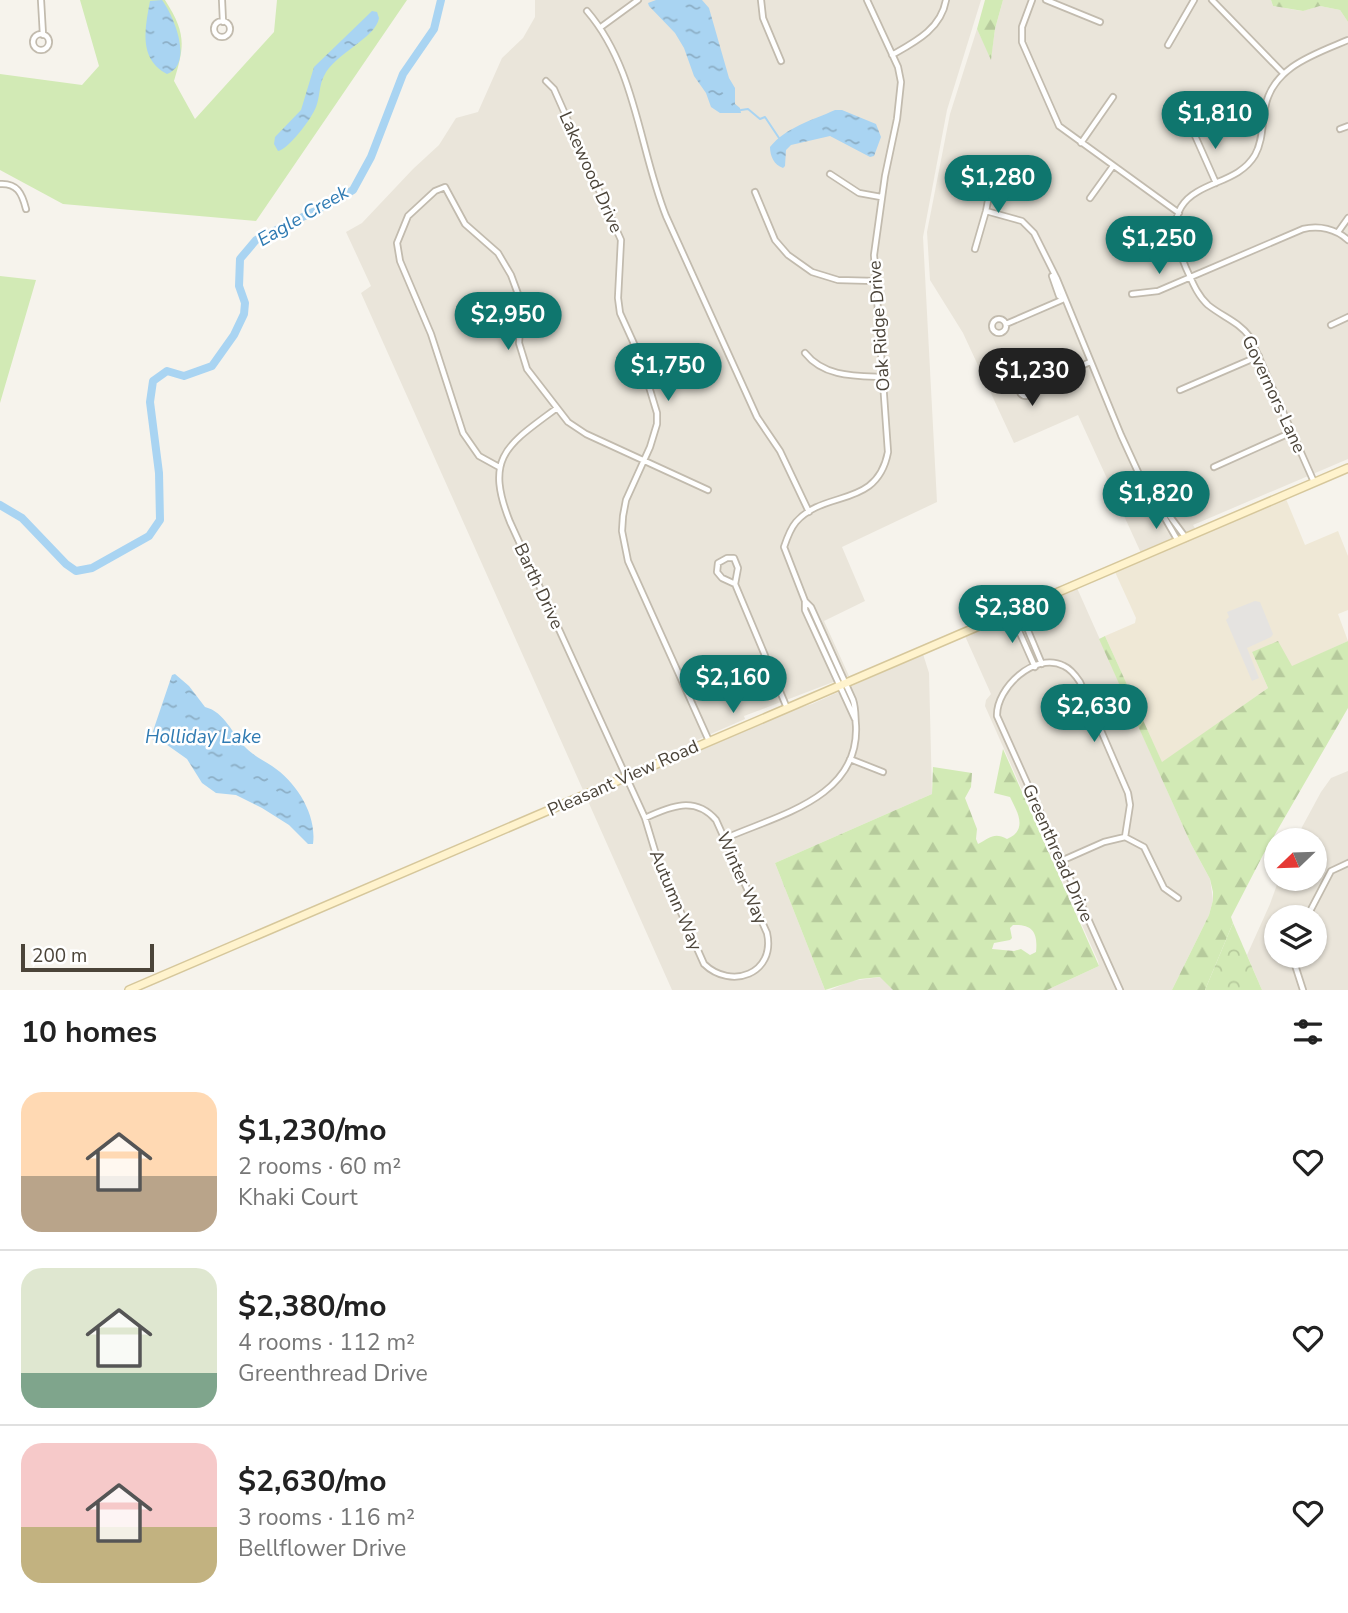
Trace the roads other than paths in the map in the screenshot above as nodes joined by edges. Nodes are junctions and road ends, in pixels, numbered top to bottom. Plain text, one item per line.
1 (41, 0) edge
2 (222, 0) edge
3 (638, 0) edge
4 (761, 0) edge
5 (867, 0) edge
6 (946, 0) edge
7 (1032, 0) edge
8 (1046, 0) edge
9 (1194, 0) edge
10 (1212, 0) edge
11 (587, 11) dead end
12 (223, 22) dead end
13 (1100, 22) dead end
14 (601, 27) junction
15 (43, 35) dead end
16 (1348, 40) edge
17 (1168, 45) dead end
18 (892, 55) junction
19 (781, 61) dead end
20 (1283, 73) junction
21 (546, 81) dead end
22 (1112, 97) dead end
23 (1348, 126) edge
24 (1192, 129) dead end
25 (1340, 129) dead end
26 (1081, 143) junction
27 (1113, 166) junction
28 (830, 174) dead end
29 (993, 175) dead end
30 (1216, 183) junction
31 (0, 184) edge
32 (755, 192) dead end
33 (881, 197) junction
34 (1090, 198) dead end
35 (26, 208) dead end
36 (986, 211) junction
37 (1179, 213) junction
38 (1348, 218) edge
39 (1338, 233) junction
40 (1348, 240) edge
41 (975, 249) dead end
42 (1190, 277) junction
43 (875, 281) junction
44 (1132, 294) dead end
45 (1064, 299) junction
46 (1348, 317) edge
47 (1006, 324) dead end
48 (1331, 324) dead end
49 (806, 352) dead end
50 (1259, 356) junction
51 (1090, 362) junction
52 (882, 377) junction
53 (1033, 387) dead end
54 (1180, 390) dead end
55 (557, 408) junction
56 (1292, 432) junction
57 (644, 461) junction
58 (499, 467) junction
59 (1214, 467) dead end
60 (1348, 468) edge
61 (1314, 482) junction
62 (708, 490) dead end
63 (809, 512) junction
64 (1182, 540) junction
65 (735, 584) junction
66 (1015, 611) junction
67 (1042, 664) junction
68 (1035, 667) junction
69 (843, 683) junction
70 (788, 708) junction
71 (709, 741) junction
72 (850, 759) junction
73 (883, 772) dead end
74 (626, 778) junction
75 (645, 818) junction
76 (1125, 837) junction
77 (726, 838) junction
78 (1061, 860) junction
79 (1348, 863) edge
80 (1178, 898) dead end
81 (1313, 905) edge
82 (1296, 968) edge
83 (757, 969) joint
84 (129, 990) edge
85 (1120, 990) edge
86 (1303, 990) edge

1 - 15 street
2 - 12 street
3 - 14 street
4 - 19 street
5 - 18 street, Oak Ridge Drive
6 - 18 street
7 - 26 street
8 - 13 street
9 - 17 street
10 - 20 street
11 - 14 street
14 - 63 street
16 - 20 street
18 - 33 street, Oak Ridge Drive
20 - 30 street
21 - 57 street, Lakewood Drive
22 - 26 street
23 - 25 street
24 - 30 street
26 - 27 street
27 - 34 street
27 - 37 street
28 - 33 street
29 - 36 street
30 - 37 street
31 - 35 street
32 - 43 street
33 - 43 street, Oak Ridge Drive
36 - 41 street
36 - 45 street
37 - 42 street, Governors Lane
38 - 39 street
39 - 40 street
39 - 42 street
42 - 44 street
42 - 50 street, Governors Lane
43 - 52 street, Oak Ridge Drive
45 - 47 street
45 - 51 street
46 - 48 street
49 - 52 street
50 - 54 street
50 - 56 street, Governors Lane
51 - 53 street
51 - 64 street
52 - 63 street, Oak Ridge Drive
55 - 57 street
55 - 58 street
55 - 58 street
56 - 59 street
56 - 61 street, Governors Lane
57 - 62 street
57 - 71 street, Lakewood Drive
58 - 74 street, Barth Drive
60 - 61 main road, Pleasant View Road
61 - 64 main road, Pleasant View Road
63 - 69 street, Oak Ridge Drive
64 - 66 main road, Pleasant View Road
65 - 65 street
65 - 70 street
66 - 67 street
66 - 68 street
66 - 69 main road, Pleasant View Road
67 - 68 street, Greenthread Drive
67 - 76 street
68 - 78 street, Greenthread Drive
69 - 70 main road, Pleasant View Road
69 - 72 street, Oak Ridge Drive
70 - 71 main road, Pleasant View Road
71 - 74 main road, Pleasant View Road
72 - 73 street
72 - 77 street
74 - 75 street, Autumn Way
74 - 84 main road, Pleasant View Road
75 - 77 street, Winter Way
75 - 83 street, Autumn Way
76 - 78 street
76 - 80 street
77 - 83 street, Winter Way
78 - 85 street, Greenthread Drive
79 - 81 street
82 - 86 street

